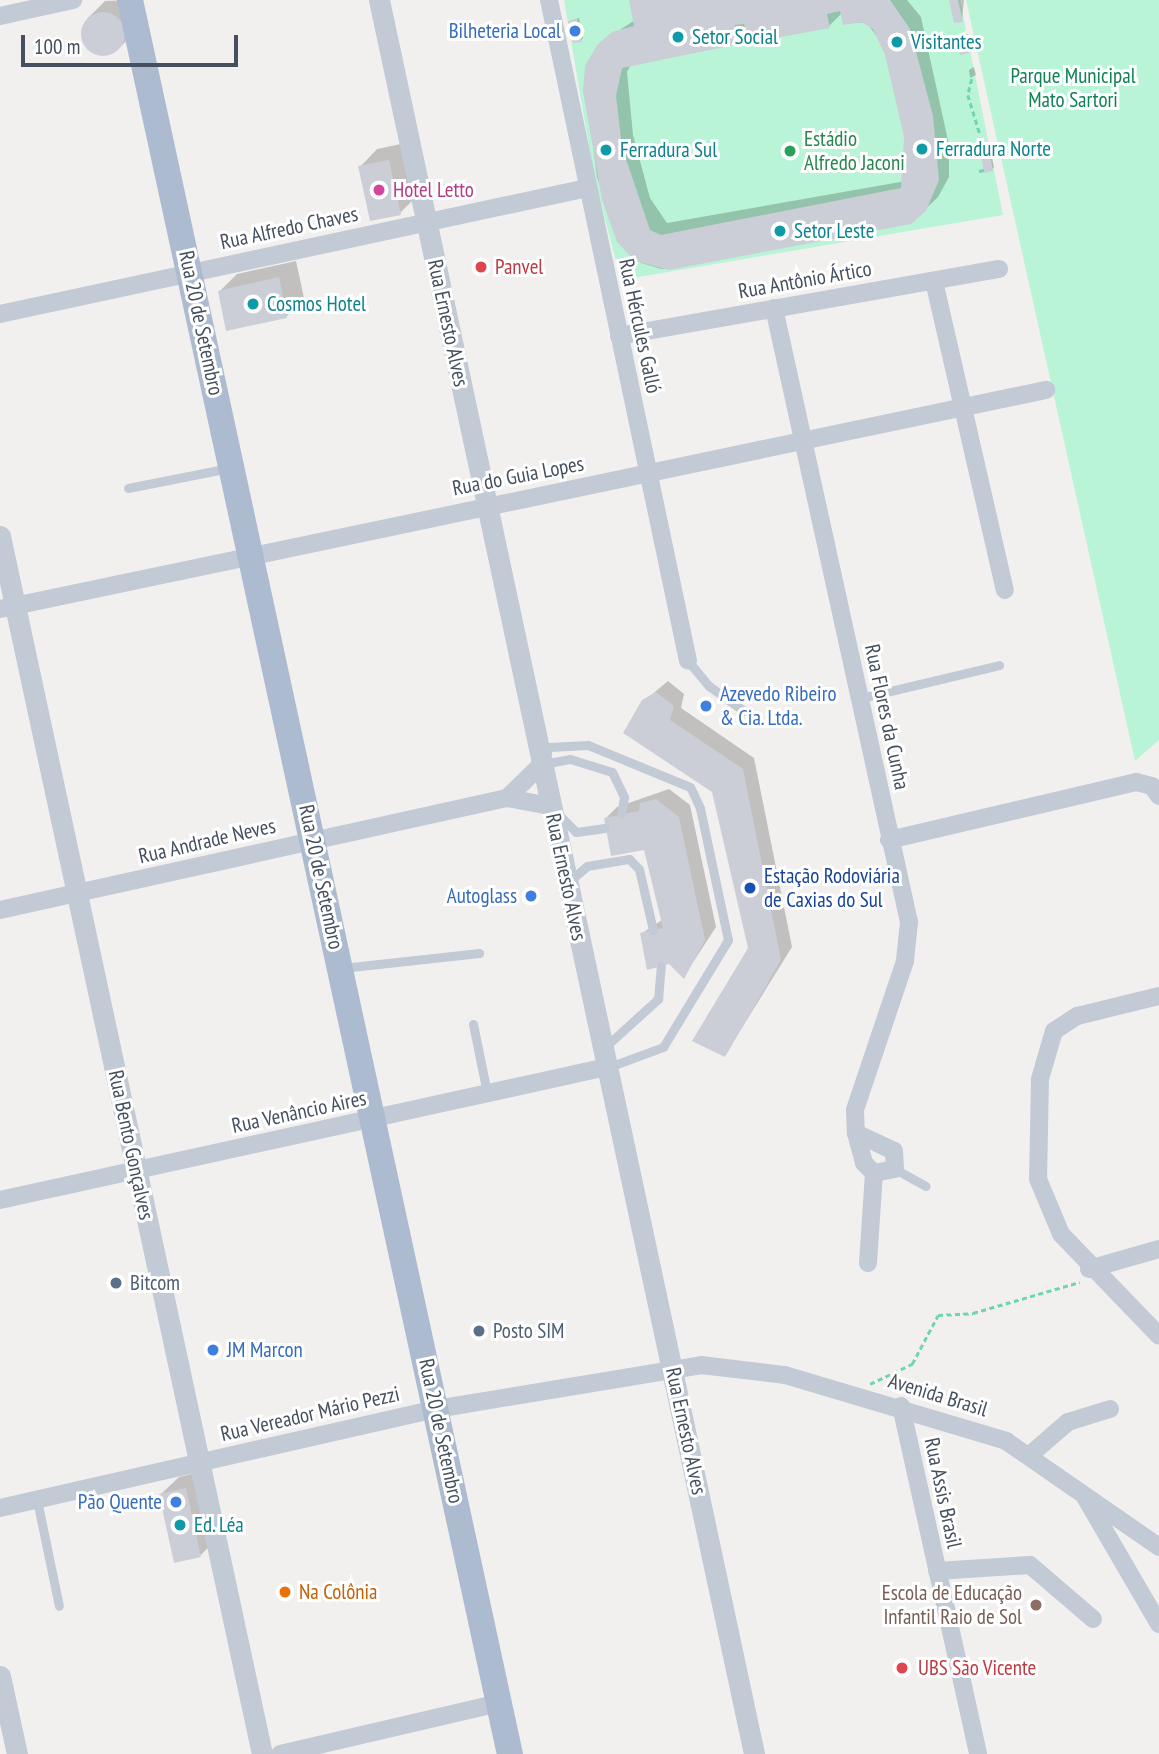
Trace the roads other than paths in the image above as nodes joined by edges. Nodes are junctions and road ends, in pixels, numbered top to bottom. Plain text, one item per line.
1 (73, 0) edge
2 (130, 0) edge
3 (379, 0) edge
4 (549, 0) edge
5 (0, 16) edge
6 (587, 188) junction
7 (427, 222) junction
8 (999, 269) dead end
9 (191, 273) junction
10 (934, 281) junction
11 (774, 308) junction
12 (0, 314) edge
13 (618, 336) junction
14 (1046, 390) dead end
15 (962, 406) junction
16 (803, 441) junction
17 (233, 467) junction
18 (648, 474) junction
19 (128, 488) dead end
20 (486, 505) junction
21 (0, 536) edge
22 (251, 554) junction
23 (1005, 590) dead end
24 (8, 607) edge
25 (688, 661) joint
26 (999, 665) dead end
27 (861, 698) junction
28 (744, 711) dead end
29 (542, 764) junction
30 (1157, 786) edge
31 (507, 798) junction
32 (551, 806) junction
33 (621, 814) dead end
34 (605, 828) dead end
35 (889, 840) junction
36 (313, 841) junction
37 (567, 883) junction
38 (77, 894) junction
39 (0, 910) edge
40 (653, 930) dead end
41 (479, 953) dead end
42 (661, 967) dead end
43 (341, 968) junction
44 (1159, 996) edge
45 (473, 1024) dead end
46 (605, 1058) junction
47 (487, 1093) junction
48 (373, 1119) junction
49 (856, 1133) junction
50 (895, 1169) junction
51 (137, 1171) junction
52 (874, 1173) junction
53 (926, 1186) dead end
54 (0, 1200) edge
55 (1159, 1249) edge
56 (868, 1263) dead end
57 (1093, 1274) junction
58 (1159, 1336) edge
59 (673, 1365) junction
60 (901, 1406) junction
61 (436, 1409) junction
62 (1110, 1409) dead end
63 (1031, 1454) junction
64 (199, 1463) junction
65 (1078, 1486) junction
66 (37, 1500) junction
67 (0, 1508) edge
68 (1159, 1547) edge
69 (937, 1571) junction
70 (60, 1606) dead end
71 (1093, 1619) dead end
72 (1159, 1624) edge
73 (0, 1676) edge
74 (499, 1703) junction
75 (17, 1754) edge
76 (262, 1754) edge
77 (281, 1754) edge
78 (510, 1754) edge
79 (754, 1754) edge
80 (978, 1754) edge

1 - 5 street
2 - 9 main road, Rua 20 de Setembro
3 - 7 street, Rua Ernesto Alves
4 - 6 street, Rua Hércules Galló
6 - 7 street, Rua Alfredo Chaves
6 - 13 street, Rua Hércules Galló
7 - 9 street, Rua Alfredo Chaves
7 - 20 street, Rua Ernesto Alves
8 - 10 street, Rua Antônio Ártico
9 - 12 street, Rua Alfredo Chaves
9 - 17 main road, Rua 20 de Setembro
10 - 11 street, Rua Antônio Ártico
10 - 15 street
11 - 13 street, Rua Antônio Ártico
11 - 16 street, Rua Flores da Cunha
13 - 18 street, Rua Hércules Galló
14 - 15 street, Rua do Guia Lopes
15 - 16 street, Rua do Guia Lopes
15 - 23 street
16 - 18 street, Rua do Guia Lopes
16 - 27 street, Rua Flores da Cunha
17 - 19 lane
17 - 22 main road, Rua 20 de Setembro
18 - 20 street, Rua do Guia Lopes
18 - 25 street, Rua Hércules Galló
20 - 22 street, Rua do Guia Lopes
20 - 29 street, Rua Ernesto Alves
21 - 24 street, Rua Bento Gonçalves
22 - 24 street, Rua do Guia Lopes
22 - 36 main road, Rua 20 de Setembro
24 - 38 street, Rua Bento Gonçalves
25 - 28 lane
26 - 27 lane
27 - 35 street, Rua Flores da Cunha
29 - 31 street
29 - 32 street, Rua Ernesto Alves
29 - 33 lane
29 - 46 lane
30 - 35 street
31 - 32 street, Rua Andrade Neves
31 - 36 street, Rua Andrade Neves
32 - 34 lane
32 - 37 street, Rua Ernesto Alves
35 - 49 street, Rua Flores da Cunha
36 - 38 street, Rua Andrade Neves
36 - 43 main road, Rua 20 de Setembro
37 - 40 lane
37 - 46 street, Rua Ernesto Alves
38 - 39 street, Rua Andrade Neves
38 - 51 street, Rua Bento Gonçalves
41 - 43 lane
42 - 46 lane
43 - 48 main road, Rua 20 de Setembro
44 - 57 street
45 - 47 lane
46 - 47 street, Rua Venâncio Aires
46 - 59 street, Rua Ernesto Alves
47 - 48 street, Rua Venâncio Aires
48 - 51 street, Rua Venâncio Aires
48 - 61 main road, Rua 20 de Setembro
49 - 50 street
49 - 52 street, Rua Flores da Cunha
50 - 52 street
50 - 53 lane
51 - 54 street, Rua Venâncio Aires
51 - 64 street, Rua Bento Gonçalves
52 - 56 street
55 - 57 street
57 - 58 street
59 - 60 street, Avenida Brasil
59 - 61 street, Rua Vereador Mário Pezzi
59 - 79 street, Rua Ernesto Alves
60 - 63 street, Avenida Brasil
60 - 69 street, Rua Assis Brasil
61 - 64 street, Rua Vereador Mário Pezzi
61 - 74 main road, Rua 20 de Setembro
62 - 63 street
63 - 65 street, Avenida Brasil
64 - 66 street, Rua Vereador Mário Pezzi
64 - 76 street, Rua Bento Gonçalves
65 - 68 street, Avenida Brasil
65 - 72 street
66 - 67 street, Rua Vereador Mário Pezzi
66 - 70 lane
69 - 71 street
69 - 80 street, Rua Assis Brasil
73 - 75 street
74 - 77 street
74 - 78 main road, Rua 20 de Setembro

